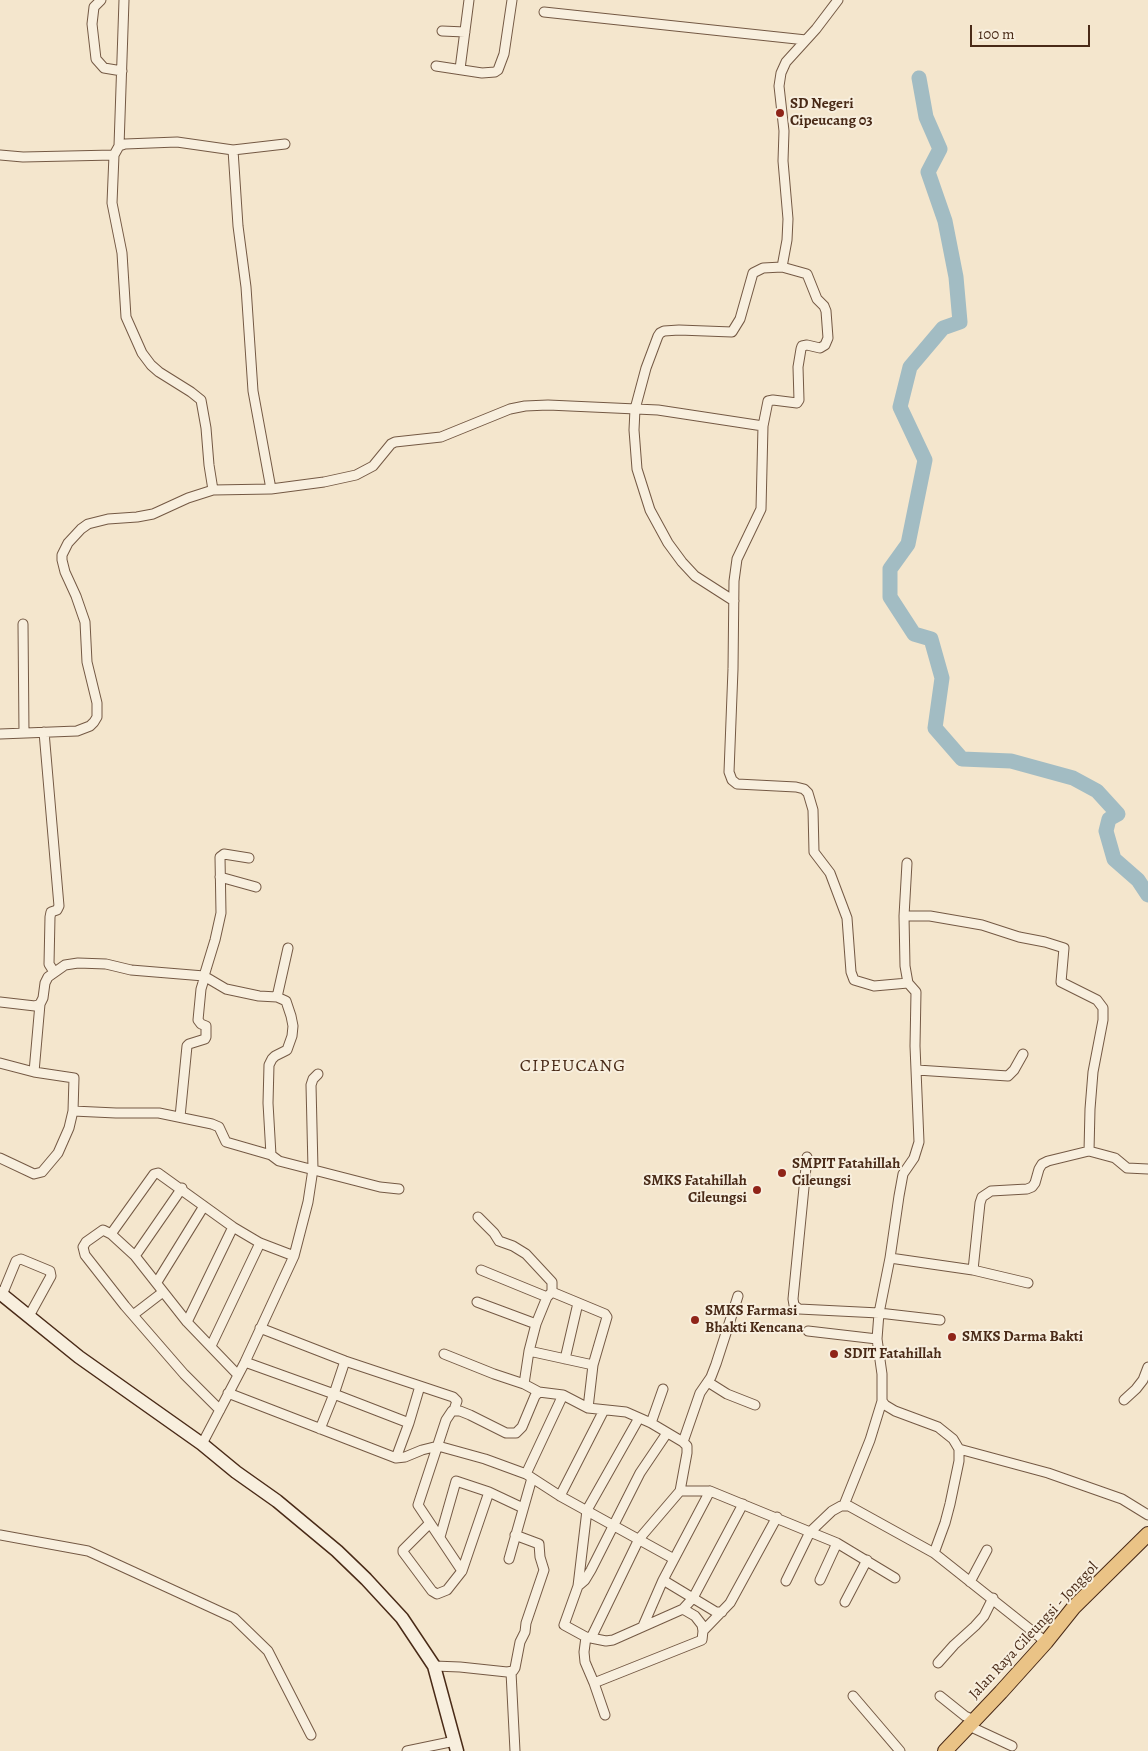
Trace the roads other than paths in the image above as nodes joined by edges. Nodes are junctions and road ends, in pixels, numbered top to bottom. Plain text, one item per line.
1 (101, 0) edge
2 (124, 0) edge
3 (469, 0) edge
4 (512, 0) edge
5 (838, 0) edge
6 (544, 12) dead end
7 (442, 31) dead end
8 (465, 32) junction
9 (806, 40) junction
10 (436, 66) dead end
11 (460, 69) junction
12 (122, 71) junction
13 (285, 144) dead end
14 (119, 146) junction
15 (233, 150) junction
16 (114, 155) junction
17 (0, 156) edge
18 (782, 267) junction
19 (635, 409) junction
20 (763, 426) junction
21 (271, 489) junction
22 (214, 490) junction
23 (734, 601) junction
24 (23, 624) dead end
25 (44, 732) junction
26 (24, 733) junction
27 (0, 734) edge
28 (249, 858) dead end
29 (906, 863) dead end
30 (220, 877) junction
31 (256, 887) dead end
32 (904, 916) junction
33 (288, 948) dead end
34 (54, 972) junction
35 (204, 976) junction
36 (908, 983) junction
37 (278, 997) junction
38 (0, 1002) edge
39 (40, 1004) junction
40 (1023, 1054) dead end
41 (0, 1064) edge
42 (917, 1070) junction
43 (34, 1072) junction
44 (318, 1074) dead end
45 (74, 1111) junction
46 (180, 1117) junction
47 (1089, 1151) junction
48 (271, 1155) junction
49 (807, 1157) dead end
50 (0, 1158) edge
51 (313, 1169) junction
52 (1148, 1169) edge
53 (182, 1188) junction
54 (399, 1189) dead end
55 (204, 1206) junction
56 (478, 1217) dead end
57 (233, 1227) junction
58 (111, 1234) junction
59 (260, 1243) junction
60 (135, 1256) junction
61 (294, 1256) junction
62 (890, 1258) junction
63 (482, 1270) dead end
64 (973, 1270) junction
65 (157, 1282) junction
66 (1028, 1283) dead end
67 (164, 1292) junction
68 (1, 1294) edge
69 (550, 1295) junction
70 (738, 1296) dead end
71 (477, 1302) dead end
72 (578, 1303) junction
73 (879, 1313) junction
74 (134, 1315) junction
75 (29, 1316) junction
76 (940, 1320) dead end
77 (187, 1322) junction
78 (536, 1324) junction
79 (260, 1328) junction
80 (808, 1331) dead end
81 (877, 1339) junction
82 (211, 1346) junction
83 (529, 1351) junction
84 (444, 1354) dead end
85 (565, 1359) junction
86 (244, 1362) junction
87 (345, 1362) junction
88 (593, 1365) junction
89 (1148, 1367) edge
90 (237, 1374) junction
91 (708, 1382) junction
92 (524, 1384) junction
93 (420, 1386) junction
94 (663, 1389) dead end
95 (539, 1392) junction
96 (228, 1393) junction
97 (334, 1394) junction
98 (563, 1395) junction
99 (1124, 1400) dead end
100 (882, 1401) junction
101 (755, 1405) dead end
102 (588, 1408) junction
103 (220, 1410) junction
104 (454, 1410) junction
105 (604, 1410) junction
106 (639, 1418) junction
107 (651, 1423) junction
108 (409, 1424) junction
109 (320, 1428) junction
110 (667, 1433) junction
111 (683, 1442) junction
112 (202, 1444) junction
113 (438, 1446) junction
114 (959, 1449) junction
115 (396, 1458) junction
116 (529, 1476) junction
117 (680, 1491) junction
118 (489, 1492) junction
119 (710, 1492) junction
120 (560, 1496) junction
121 (743, 1504) junction
122 (844, 1505) junction
123 (523, 1508) junction
124 (588, 1510) junction
125 (1148, 1515) edge
126 (777, 1517) junction
127 (430, 1523) junction
128 (613, 1525) junction
129 (810, 1532) junction
130 (1148, 1534) edge
131 (0, 1535) edge
132 (516, 1535) junction
133 (440, 1537) junction
134 (639, 1539) junction
135 (837, 1543) junction
136 (987, 1550) dead end
137 (934, 1553) junction
138 (509, 1559) dead end
139 (674, 1559) junction
140 (867, 1560) junction
141 (462, 1571) junction
142 (895, 1578) dead end
143 (663, 1580) junction
144 (820, 1580) dead end
145 (786, 1581) dead end
146 (970, 1582) junction
147 (578, 1586) junction
148 (693, 1598) junction
149 (992, 1598) junction
150 (845, 1602) dead end
151 (683, 1609) junction
152 (722, 1612) junction
153 (643, 1626) junction
154 (703, 1632) junction
155 (588, 1638) junction
156 (1046, 1642) junction
157 (938, 1663) dead end
158 (434, 1666) junction
159 (511, 1672) junction
160 (594, 1683) junction
161 (853, 1696) dead end
162 (940, 1696) dead end
163 (605, 1715) dead end
164 (972, 1723) junction
165 (311, 1736) dead end
166 (456, 1746) edge
167 (1012, 1746) dead end
168 (407, 1751) edge
169 (515, 1751) edge
170 (900, 1751) edge
171 (945, 1751) edge

1 - 12 street
2 - 12 street
3 - 8 street
4 - 11 street
5 - 9 street
6 - 9 street
7 - 8 street
8 - 11 street
9 - 18 street
10 - 11 street
12 - 14 street
13 - 15 street
14 - 15 street
14 - 16 street
15 - 21 street
16 - 17 street
16 - 22 street
18 - 19 street
18 - 20 street
19 - 20 street
19 - 21 street
19 - 23 street
20 - 23 street
21 - 22 street
22 - 25 street
23 - 36 street
24 - 26 street
25 - 26 street
25 - 34 street
26 - 27 street
28 - 30 street
29 - 32 street
30 - 31 street
30 - 35 street
32 - 36 street
32 - 47 street
33 - 37 street
34 - 35 street
34 - 39 street
35 - 37 street
35 - 46 street
36 - 42 street
37 - 48 street
38 - 39 street
39 - 43 street
40 - 42 street
41 - 43 street
42 - 62 street
43 - 45 street
44 - 51 street
45 - 46 street
45 - 50 street
46 - 48 street
47 - 52 street
47 - 64 street
48 - 51 street
49 - 73 street
51 - 54 street
51 - 61 street
53 - 55 street
53 - 58 street
53 - 60 street
55 - 57 street
55 - 65 street
56 - 69 street
57 - 59 street
57 - 77 street
58 - 60 street
58 - 74 street
59 - 61 street
59 - 82 street
60 - 65 street
61 - 79 street
62 - 64 street
62 - 73 street
63 - 69 street
64 - 66 street
65 - 67 street
67 - 74 street
67 - 77 street
68 - 75 street
68 - 75 street
69 - 72 street
69 - 78 street
70 - 91 street
71 - 78 street
72 - 85 street
72 - 88 street
73 - 76 street
73 - 81 street
74 - 103 street
75 - 112 street
77 - 82 street
78 - 83 street
79 - 86 street
79 - 87 street
80 - 81 street
81 - 100 street
82 - 90 street
83 - 85 street
83 - 92 street
84 - 92 street
85 - 88 street
86 - 90 street
86 - 97 street
87 - 93 street
87 - 97 street
88 - 102 street
89 - 99 street
90 - 96 street
91 - 101 street
91 - 111 street
92 - 95 street
93 - 104 street
93 - 108 street
94 - 107 street
95 - 98 street
95 - 104 street
96 - 103 street
96 - 109 street
97 - 108 street
97 - 109 street
98 - 102 street
98 - 116 street
100 - 114 street
100 - 122 street
102 - 105 street
103 - 112 street
104 - 113 street
105 - 106 street
105 - 120 street
106 - 107 street
106 - 124 street
107 - 110 street
108 - 115 street
109 - 115 street
110 - 111 street
110 - 128 street
111 - 117 street
112 - 158 street
113 - 115 street
113 - 116 street
113 - 127 street
114 - 125 street
114 - 137 street
116 - 120 street
116 - 123 street
117 - 119 street
117 - 134 street
118 - 123 street
118 - 133 street
118 - 141 street
119 - 121 street
119 - 139 street
120 - 124 street
121 - 126 street
121 - 148 street
122 - 129 street
122 - 137 street
123 - 132 street
124 - 128 street
124 - 147 street
126 - 129 street
126 - 152 street
127 - 133 street
127 - 141 street
128 - 134 street
128 - 147 street
129 - 135 street
129 - 145 street
130 - 156 main road, Jalan Raya Cileungsi - Jonggol
131 - 165 street
132 - 138 street
132 - 159 street
133 - 141 street
134 - 139 street
134 - 155 street
135 - 140 street
135 - 144 street
136 - 146 street
137 - 146 street
139 - 143 street
140 - 142 street
140 - 150 street
143 - 148 street
143 - 153 street
146 - 149 street
147 - 155 street
148 - 151 street
148 - 152 street
149 - 156 street
149 - 157 street
151 - 153 street
151 - 154 street
152 - 154 street
153 - 155 street
154 - 160 street
155 - 160 street
156 - 164 main road, Jalan Raya Cileungsi - Jonggol
158 - 159 street
158 - 166 street
159 - 169 street
160 - 163 street
161 - 170 street
162 - 164 street
164 - 167 street
164 - 171 main road, Jalan Raya Cileungsi - Jonggol
166 - 168 street

